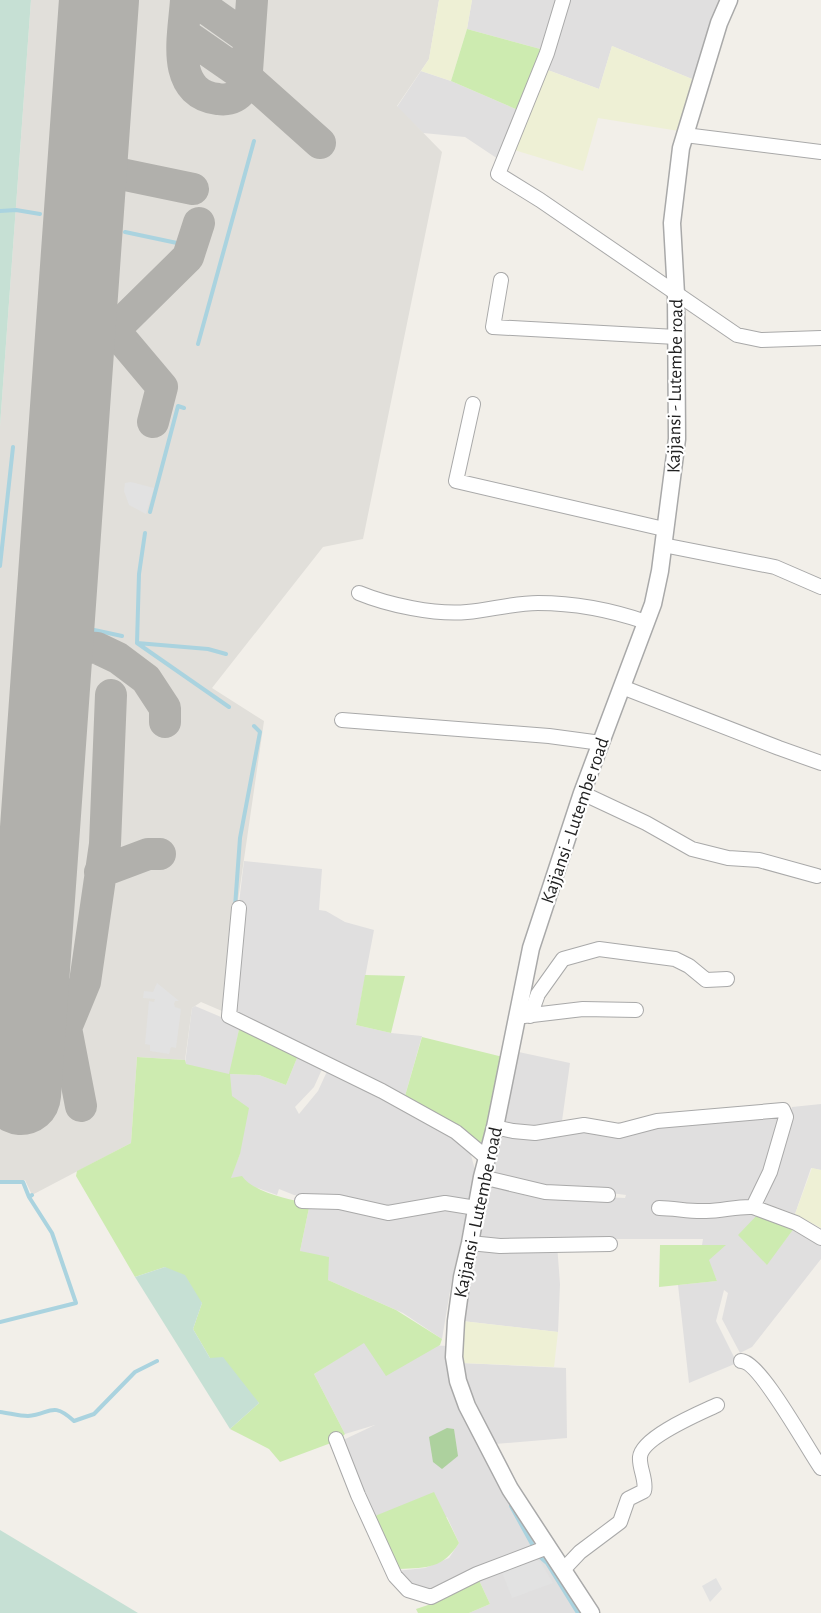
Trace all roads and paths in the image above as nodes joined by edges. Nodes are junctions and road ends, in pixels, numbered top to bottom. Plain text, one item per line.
1 (563, 0) edge
2 (729, 0) edge
3 (685, 135) junction
4 (821, 152) edge
5 (501, 280) dead end
6 (676, 294) junction
7 (676, 337) junction
8 (821, 338) edge
9 (473, 404) dead end
10 (664, 537) junction
11 (821, 587) edge
12 (359, 593) dead end
13 (646, 622) junction
14 (622, 687) junction
15 (342, 720) dead end
16 (601, 742) junction
17 (821, 763) edge
18 (582, 793) junction
19 (817, 876) dead end
20 (239, 908) dead end
21 (727, 979) dead end
22 (636, 1010) dead end
23 (524, 1016) junction
24 (495, 1127) junction
25 (487, 1158) junction
26 (482, 1177) junction
27 (608, 1194) dead end
28 (302, 1201) dead end
29 (753, 1207) junction
30 (476, 1208) junction
31 (659, 1208) dead end
32 (821, 1238) edge
33 (470, 1243) junction
34 (610, 1244) dead end
35 (741, 1361) dead end
36 (717, 1405) dead end
37 (336, 1439) dead end
38 (821, 1468) edge
39 (548, 1547) junction
40 (563, 1570) junction
41 (591, 1613) edge

1 - 6 street
2 - 3 street, Kajjansi - Lutembe road
3 - 4 street
3 - 6 street, Kajjansi - Lutembe road
5 - 7 street
6 - 7 street, Kajjansi - Lutembe road
6 - 8 street
7 - 10 street, Kajjansi - Lutembe road
9 - 10 street
10 - 11 street
10 - 13 street, Kajjansi - Lutembe road
12 - 13 street
13 - 14 street, Kajjansi - Lutembe road
14 - 16 street, Kajjansi - Lutembe road
14 - 17 street
15 - 16 street
16 - 18 street, Kajjansi - Lutembe road
18 - 19 street
18 - 23 street, Kajjansi - Lutembe road
20 - 25 street
21 - 23 street
22 - 23 street
23 - 24 street, Kajjansi - Lutembe road
24 - 25 street, Kajjansi - Lutembe road
24 - 29 street
25 - 26 street, Kajjansi - Lutembe road
26 - 27 street
26 - 30 street, Kajjansi - Lutembe road
28 - 30 street
29 - 31 street
29 - 32 street
30 - 33 street, Kajjansi - Lutembe road
33 - 34 street
33 - 39 street, Kajjansi - Lutembe road
35 - 38 street
36 - 40 street
37 - 39 street
39 - 40 street, Kajjansi - Lutembe road
40 - 41 street, Kajjansi - Lutembe road

